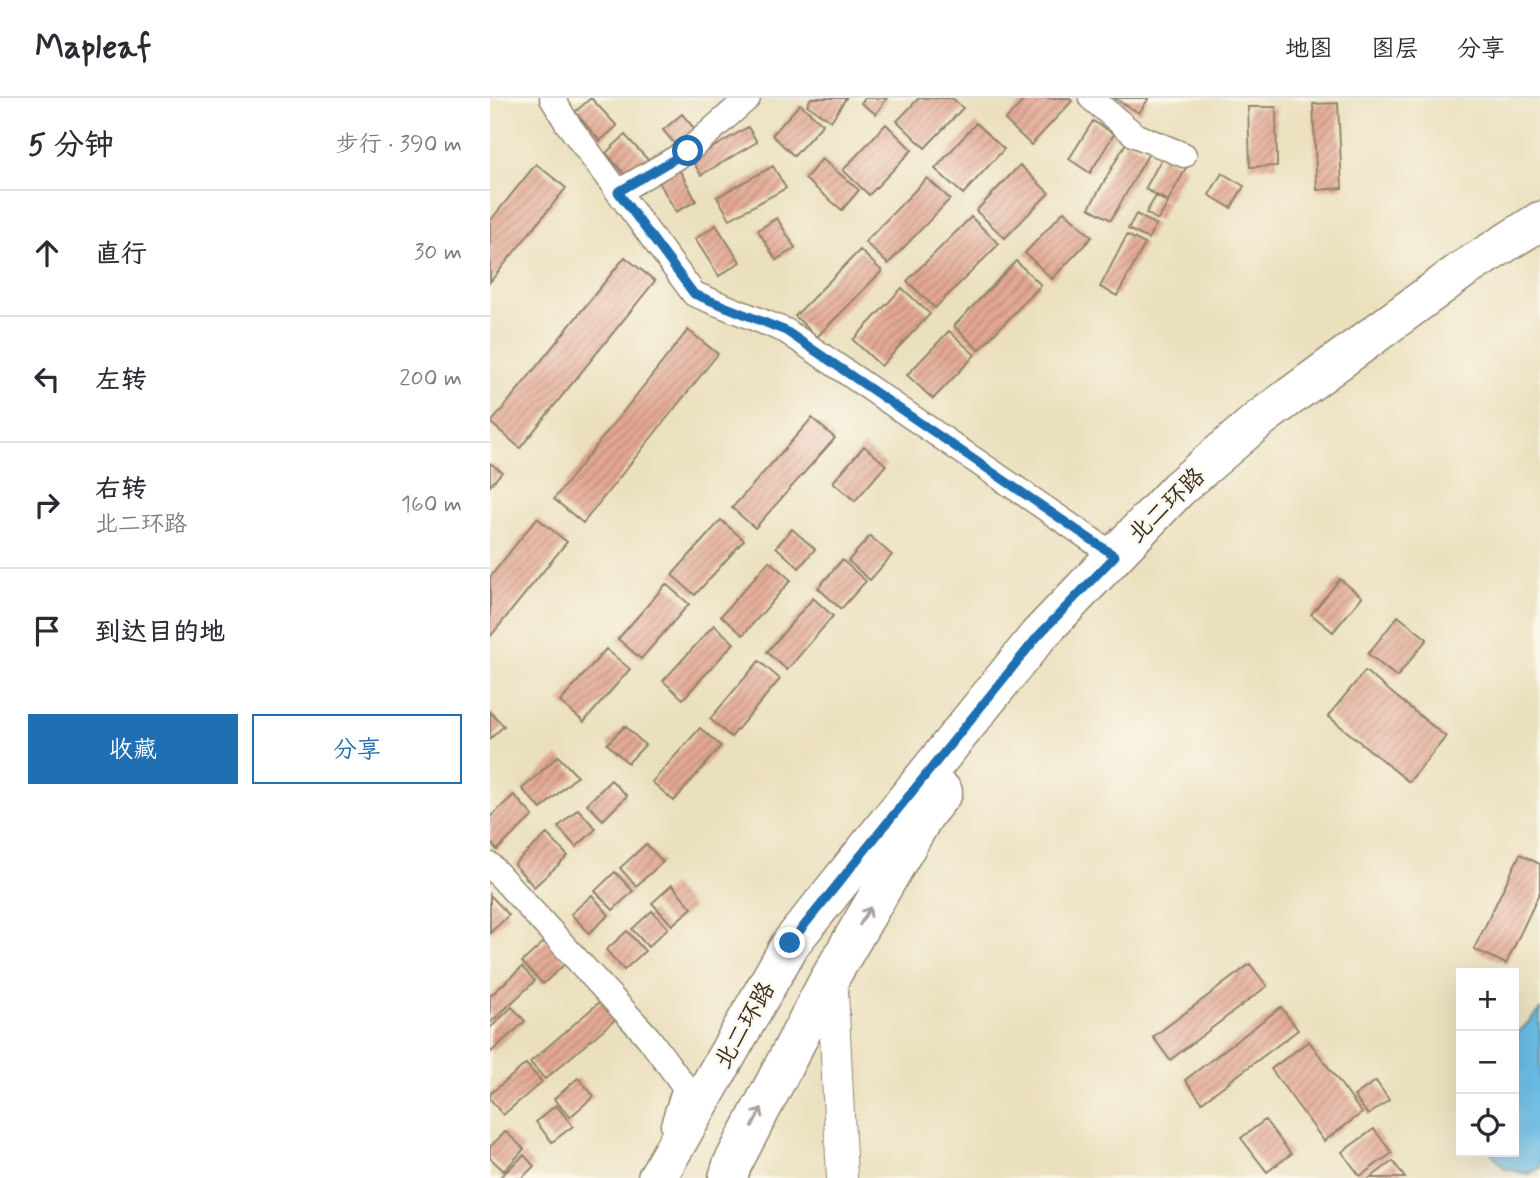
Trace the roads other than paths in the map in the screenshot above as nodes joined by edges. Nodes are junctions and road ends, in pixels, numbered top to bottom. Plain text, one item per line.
1 (552, 98) edge
2 (748, 98) edge
3 (1091, 98) edge
4 (1184, 155) dead end
5 (618, 192) junction
6 (1540, 221) edge
7 (1540, 249) edge
8 (1115, 556) junction
9 (490, 865) edge
10 (832, 972) junction
11 (658, 1176) edge
12 (728, 1178) edge
13 (842, 1178) edge

1 - 5 street
2 - 5 street
3 - 4 street
5 - 8 street
6 - 8 main road, 北二环路
10 -> 7 main road, 北二环路
8 - 11 main road, 北二环路
9 - 11 street
12 -> 10 main road, 北二环路
10 - 13 street

